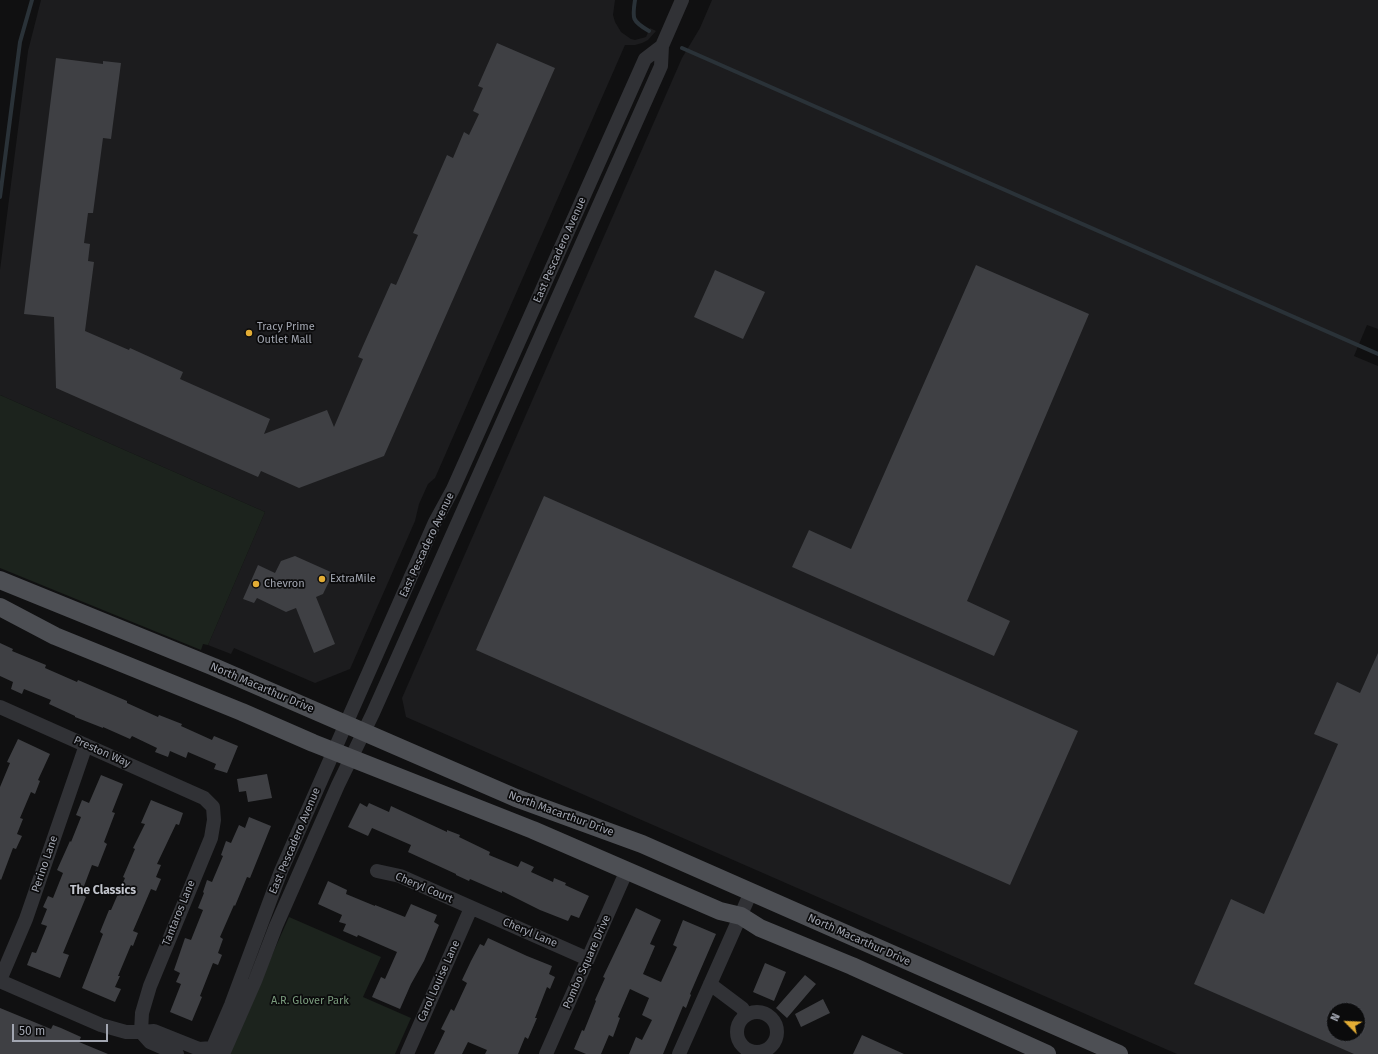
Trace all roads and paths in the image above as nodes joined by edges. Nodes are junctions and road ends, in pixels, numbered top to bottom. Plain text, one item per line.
1 (682, 0) edge
2 (662, 46) junction
3 (0, 580) edge
4 (0, 607) edge
5 (0, 707) edge
6 (345, 724) junction
7 (364, 732) junction
8 (86, 745) junction
9 (333, 752) junction
10 (351, 758) junction
11 (204, 798) joint
12 (627, 870) junction
13 (376, 871) dead end
14 (751, 892) junction
15 (471, 908) junction
16 (740, 916) junction
17 (588, 959) junction
18 (0, 980) edge
19 (710, 984) junction
20 (746, 1014) dead end
21 (141, 1032) junction
22 (215, 1052) edge
23 (177, 1054) edge
24 (407, 1054) edge
25 (546, 1054) edge
26 (679, 1054) edge
27 (1047, 1054) edge
28 (1119, 1054) edge

1 - 2 street, East Pescadero Avenue
2 - 6 street, East Pescadero Avenue
2 - 7 street, East Pescadero Avenue
3 - 6 main road, North Macarthur Drive
4 - 9 main road
5 - 8 street, Preston Way
6 - 7 main road, North Macarthur Drive
6 - 9 street, East Pescadero Avenue
7 - 10 street, East Pescadero Avenue
7 - 14 main road, North Macarthur Drive
8 - 11 street, Preston Way
8 - 18 street, Perino Lane
9 - 10 main road
9 - 22 street, East Pescadero Avenue
10 - 12 main road
10 - 22 street, East Pescadero Avenue
11 - 21 street, Tantaros Lane
12 - 16 main road
12 - 17 street, Pombo Square Drive
13 - 15 street, Cheryl Court
14 - 16 street
14 - 28 main road, North Macarthur Drive
15 - 17 street, Cheryl Lane
15 - 24 street, Carol Louise Lane
16 - 19 street
16 - 27 main road
17 - 25 street, Pombo Square Drive
18 - 21 street
19 - 20 street
19 - 26 street
21 - 22 street
21 - 23 street

